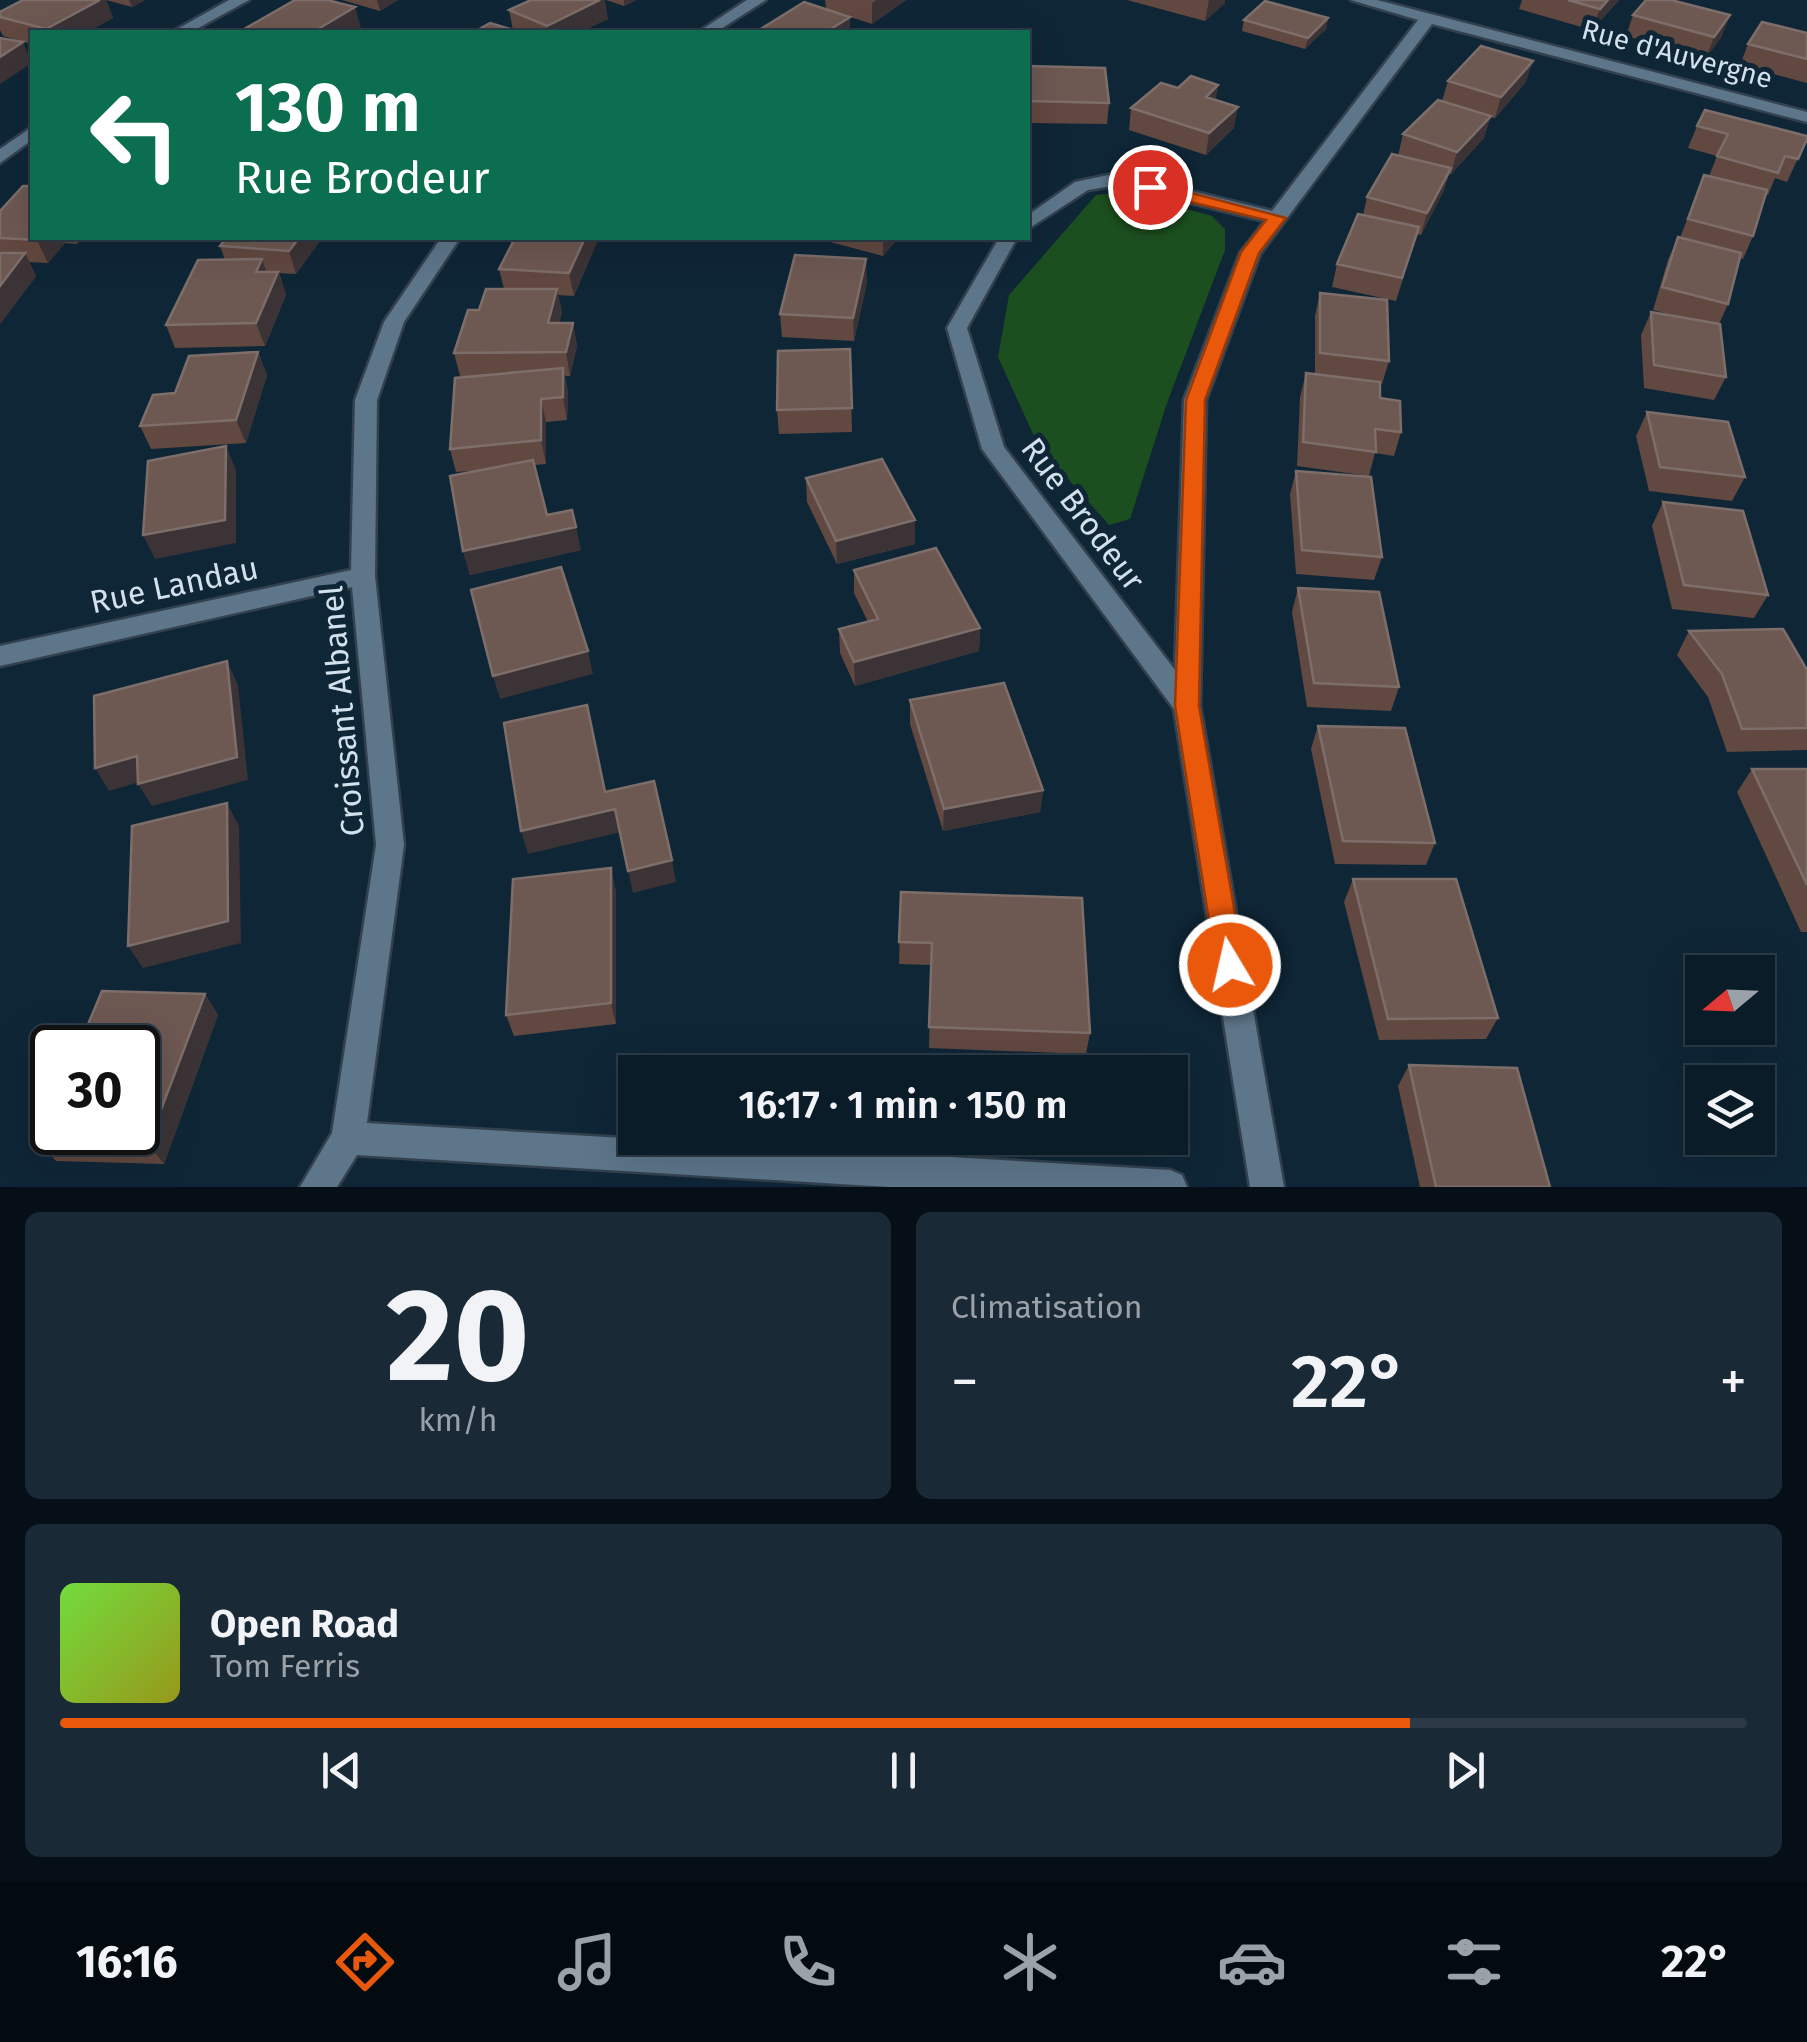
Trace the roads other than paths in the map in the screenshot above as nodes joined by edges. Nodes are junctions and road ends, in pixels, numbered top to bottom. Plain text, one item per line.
1 (241, 0) edge
2 (758, 0) edge
3 (1359, 0) edge
4 (1428, 18) junction
5 (184, 30) edge
6 (709, 30) edge
7 (1807, 117) edge
8 (30, 134) edge
9 (0, 158) edge
10 (1277, 218) junction
11 (1030, 221) edge
12 (449, 240) edge
13 (1007, 240) edge
14 (363, 576) junction
15 (0, 656) edge
16 (1187, 706) junction
17 (348, 1138) junction
18 (317, 1187) edge
19 (1170, 1187) edge
20 (1267, 1187) edge

1 - 5 street
2 - 6 street
3 - 4 street, Rue d'Auvergne
4 - 7 street, Rue d'Auvergne
4 - 10 street, Rue Brodeur
8 - 9 street
10 - 11 street
10 - 16 street, Rue Brodeur
12 - 14 street, Croissant Albanel
13 - 16 street, Rue Brodeur
14 - 15 street, Rue Landau
14 - 17 street, Croissant Albanel
16 - 20 street, Rue Brodeur
17 - 18 street, Croissant Albanel
17 - 19 street

